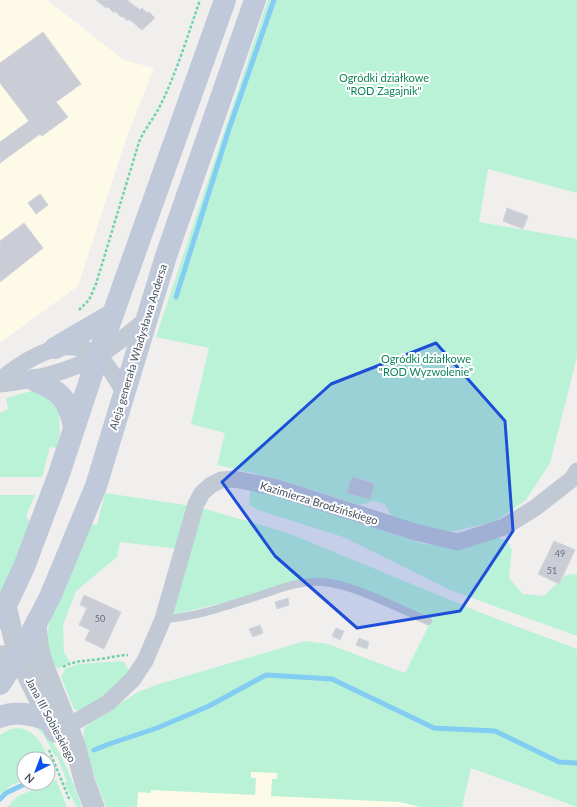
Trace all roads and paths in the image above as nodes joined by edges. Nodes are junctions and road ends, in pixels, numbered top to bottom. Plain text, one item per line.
1 (200, 0) edge
2 (225, 0) edge
3 (255, 0) edge
4 (77, 311) dead end
5 (113, 314) junction
6 (147, 319) junction
7 (55, 348) junction
8 (98, 356) junction
9 (0, 380) edge
10 (34, 380) junction
11 (0, 384) edge
12 (125, 394) junction
13 (74, 426) junction
14 (577, 471) edge
15 (3, 612) edge
16 (163, 619) junction
17 (428, 621) dead end
18 (36, 622) junction
19 (9, 656) edge
20 (145, 661) junction
21 (55, 675) junction
22 (0, 684) edge
23 (0, 717) edge
24 (59, 723) junction
25 (46, 746) dead end
26 (73, 807) edge
27 (94, 807) edge

1 - 4 path
2 - 5 main road
3 - 6 main road, Aleja generała Władysława Andersa
5 - 7 main road
5 - 8 main road
6 - 8 street
6 - 12 main road, Aleja generała Władysława Andersa
7 - 8 street
7 - 9 street
8 - 10 street
8 - 12 street
8 - 13 main road
10 - 11 street
10 - 13 main road
12 - 18 main road, Aleja generała Władysława Andersa
13 - 15 main road
14 - 16 street, Kazimierza Brodzińskiego
15 - 19 street, Jana III Sobieskiego
16 - 17 lane
16 - 20 street, Kazimierza Brodzińskiego
18 - 19 main road, Aleja generała Władysława Andersa
18 - 21 street, Jana III Sobieskiego
19 - 21 street, Jana III Sobieskiego
19 - 22 main road, Aleja generała Władysława Andersa
19 - 24 street, Jana III Sobieskiego
20 - 21 path
20 - 24 street, Kazimierza Brodzińskiego
21 - 24 street, Jana III Sobieskiego
23 - 24 main road
24 - 27 street, Jana III Sobieskiego
25 - 26 path

